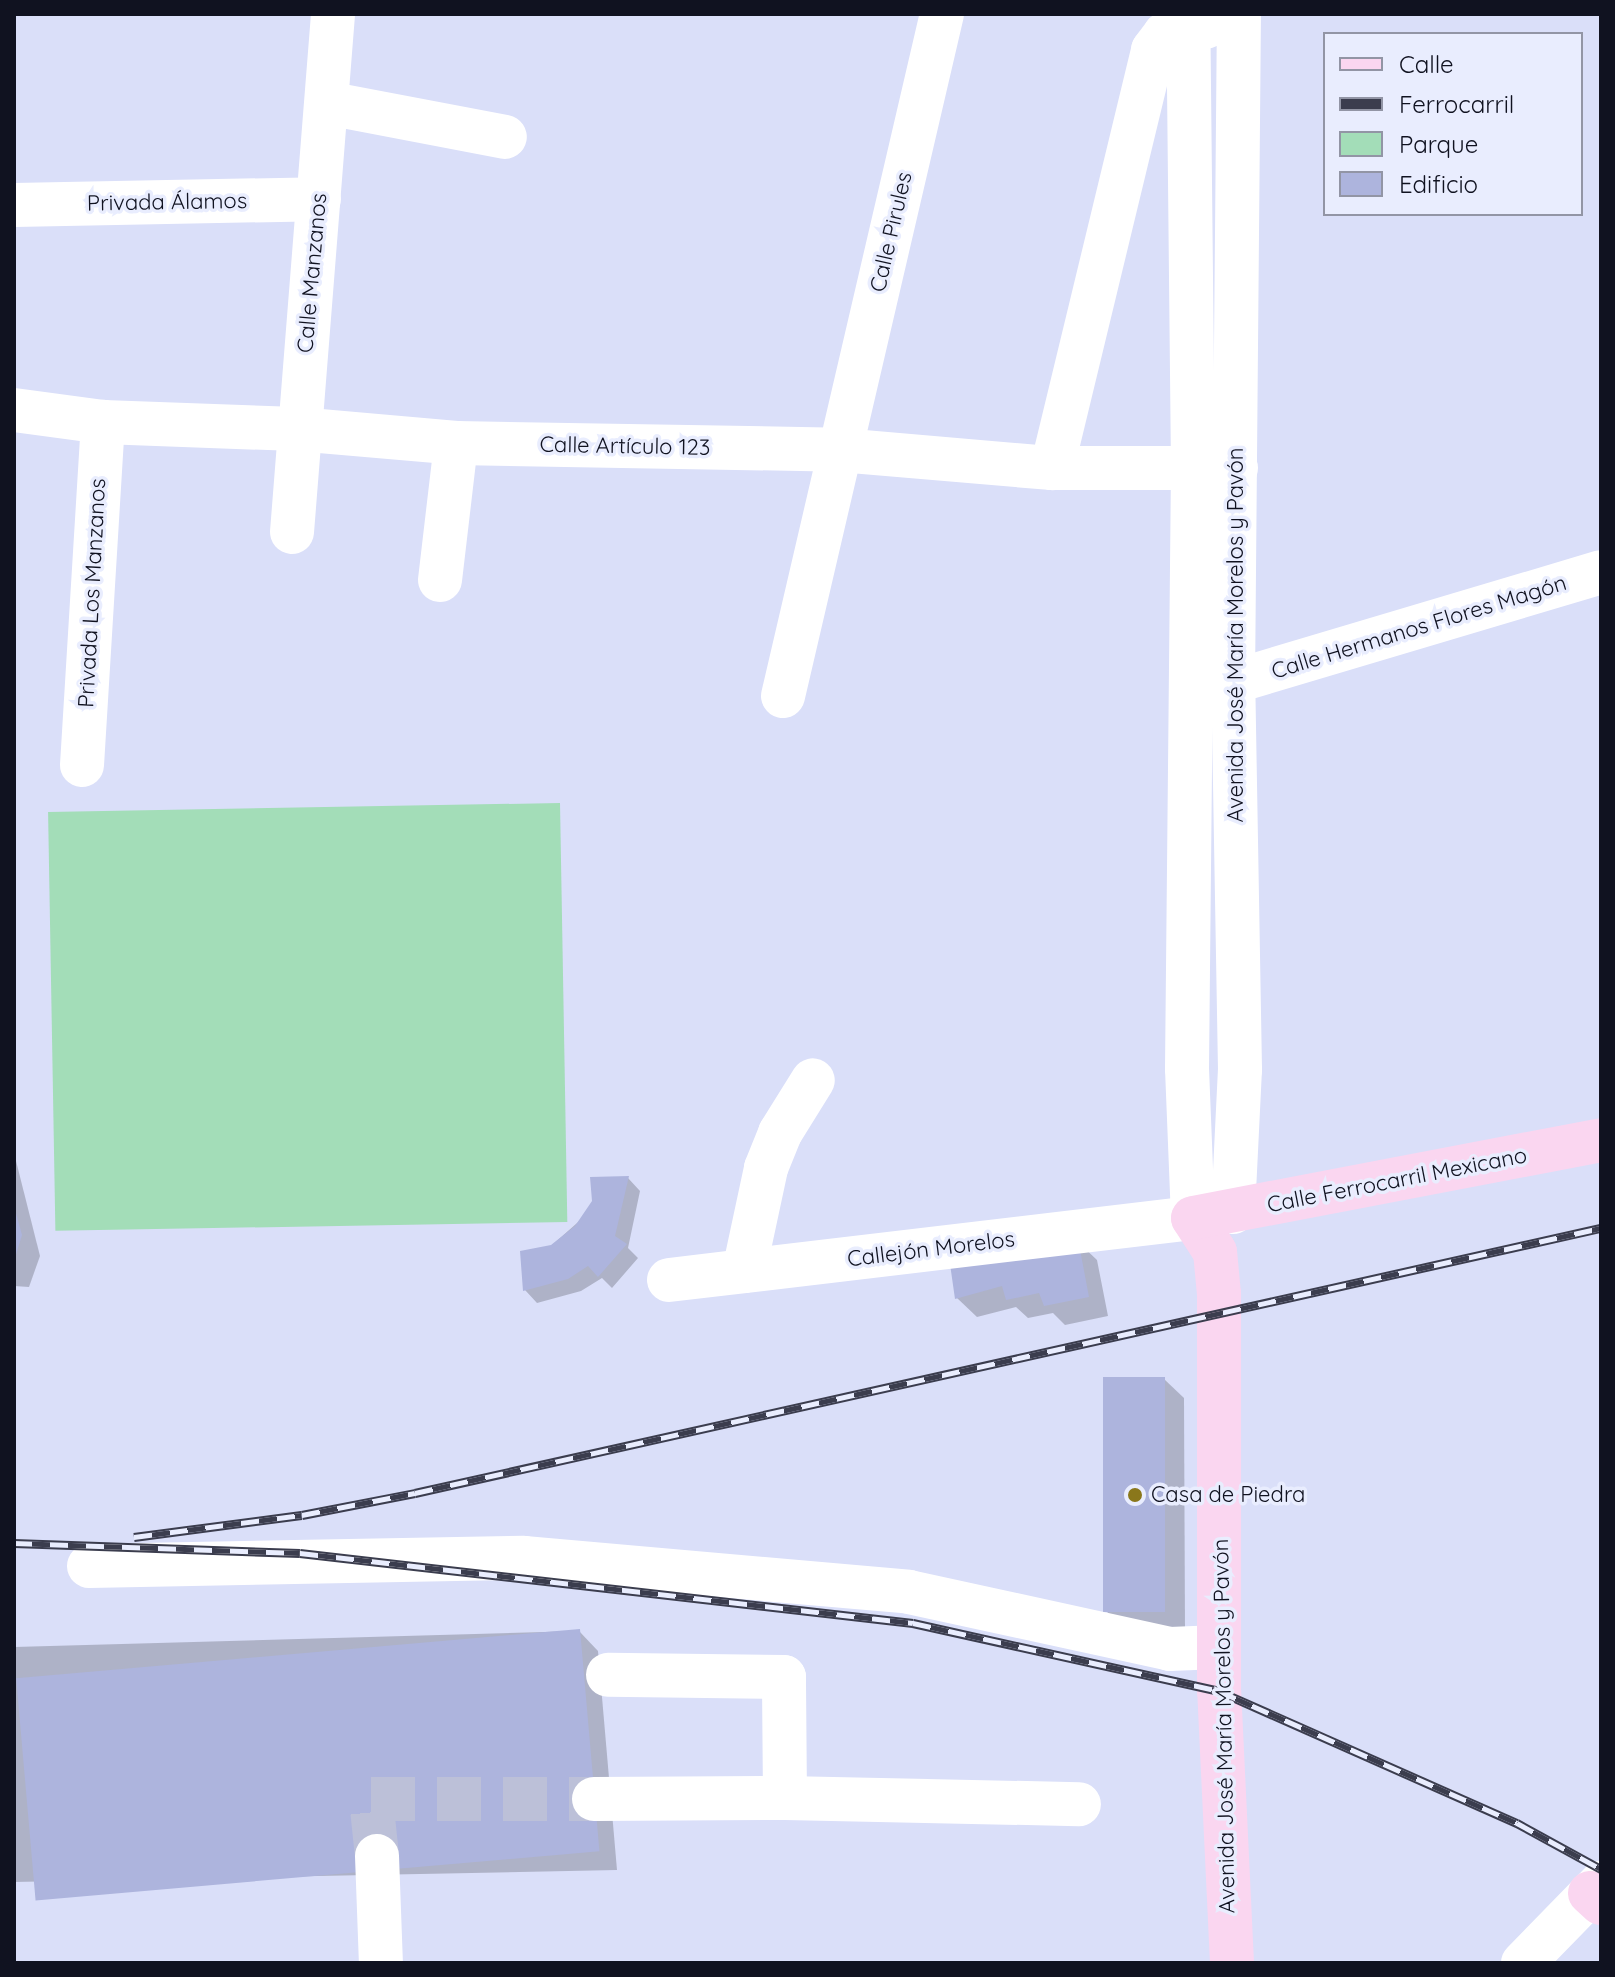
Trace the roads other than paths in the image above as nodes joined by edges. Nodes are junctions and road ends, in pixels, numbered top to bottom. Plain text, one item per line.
1 (333, 14) edge
2 (942, 14) edge
3 (1187, 20) edge
4 (1238, 22) edge
5 (327, 103) junction
6 (505, 137) dead end
7 (319, 199) junction
8 (14, 205) edge
9 (14, 410) edge
10 (103, 422) junction
11 (297, 429) junction
12 (456, 443) junction
13 (840, 450) junction
14 (1052, 468) junction
15 (1193, 468) junction
16 (1236, 468) junction
17 (292, 532) dead end
18 (1601, 572) edge
19 (440, 580) dead end
20 (1233, 683) junction
21 (1190, 694) junction
22 (783, 696) dead end
23 (82, 765) dead end
24 (1187, 1069) junction
25 (1240, 1070) junction
26 (813, 1080) dead end
27 (1601, 1140) edge
28 (1214, 1228) junction
29 (744, 1271) junction
30 (669, 1280) dead end
31 (89, 1566) dead end
32 (1219, 1647) junction
33 (608, 1675) dead end
34 (785, 1798) junction
35 (594, 1799) tunnel mouth
36 (1079, 1804) dead end
37 (377, 1856) tunnel mouth
38 (1597, 1893) edge
39 (1230, 1962) edge
40 (381, 1963) edge
41 (1523, 1963) edge

1 - 5 street, Calle Manzanos
2 - 13 street, Calle Pirules
3 - 4 street
3 - 14 street
3 - 15 street, Avenida José María Morelos y Pavón
4 - 16 street, Avenida José María Morelos y Pavón
5 - 6 street
5 - 7 street, Calle Manzanos
7 - 8 street, Privada Álamos
7 - 11 street, Calle Manzanos
9 - 10 street, Calle Artículo 123
10 - 11 street, Calle Artículo 123
10 - 23 street, Privada Los Manzanos
11 - 12 street, Calle Artículo 123
11 - 17 street, Calle Manzanos
12 - 13 street, Calle Artículo 123
12 - 19 street
13 - 14 street, Calle Artículo 123
13 - 22 street, Calle Pirules
14 - 15 street, Calle Artículo 123
15 - 16 street, Calle Artículo 123
15 - 21 street, Avenida José María Morelos y Pavón
16 - 20 street, Avenida José María Morelos y Pavón
18 - 20 street, Calle Hermanos Flores Magón
20 - 21 street, Calle Hermanos Flores Magón
20 - 25 street, Avenida José María Morelos y Pavón
21 - 24 street, Avenida José María Morelos y Pavón
24 - 25 street
24 - 28 street, Avenida José María Morelos y Pavón
25 - 28 street, Avenida José María Morelos y Pavón
26 - 29 street
27 - 28 main road, Calle Ferrocarril Mexicano
28 - 29 street, Callejón Morelos
28 - 32 main road, Avenida José María Morelos y Pavón
29 - 30 street, Callejón Morelos
31 - 32 street
32 - 39 main road, Avenida José María Morelos y Pavón
33 - 34 street
34 - 35 street
34 - 36 street
37 - 40 street
38 - 41 street

